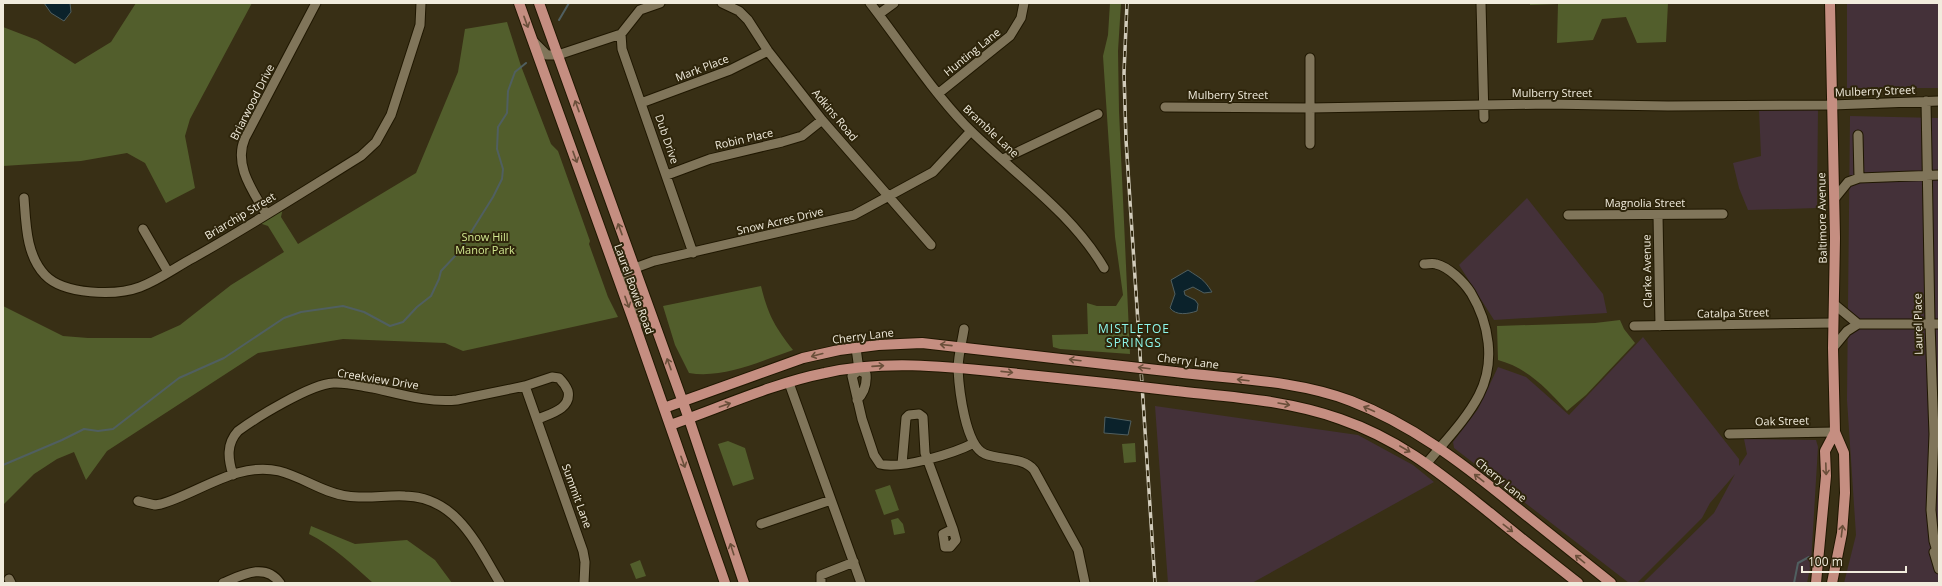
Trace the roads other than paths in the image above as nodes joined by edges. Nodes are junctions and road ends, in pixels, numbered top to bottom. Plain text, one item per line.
1 (316, 3) edge
2 (421, 3) edge
3 (519, 3) edge
4 (540, 3) edge
5 (660, 3) edge
6 (722, 3) edge
7 (870, 3) edge
8 (894, 3) edge
9 (1024, 3) edge
10 (1481, 3) edge
11 (1830, 3) edge
12 (879, 14) junction
13 (622, 34) junction
14 (533, 41) junction
15 (768, 51) junction
16 (558, 55) junction
17 (1310, 58) dead end
18 (939, 93) junction
19 (1926, 101) junction
20 (1939, 101) edge
21 (642, 103) junction
22 (1484, 105) junction
23 (1832, 105) junction
24 (1165, 107) dead end
25 (1310, 108) junction
26 (1098, 114) dead end
27 (1484, 118) dead end
28 (822, 120) junction
29 (971, 131) junction
30 (1858, 135) dead end
31 (1310, 144) dead end
32 (1003, 159) junction
33 (667, 175) junction
34 (1927, 175) junction
35 (1939, 175) edge
36 (1860, 178) junction
37 (890, 197) junction
38 (24, 198) dead end
39 (1835, 198) junction
40 (266, 214) junction
41 (1723, 214) dead end
42 (1568, 215) dead end
43 (1658, 215) junction
44 (143, 229) dead end
45 (931, 245) dead end
46 (693, 253) junction
47 (1424, 264) dead end
48 (635, 268) junction
49 (1104, 268) dead end
50 (168, 272) junction
51 (1834, 304) junction
52 (1834, 323) junction
53 (1858, 324) junction
54 (1934, 324) edge
55 (1634, 326) dead end
56 (1660, 326) junction
57 (636, 328) junction
58 (964, 329) dead end
59 (961, 347) junction
60 (856, 348) junction
61 (1833, 348) junction
62 (958, 367) junction
63 (858, 369) junction
64 (789, 383) junction
65 (525, 386) junction
66 (857, 400) junction
67 (682, 401) junction
68 (664, 408) junction
69 (538, 419) junction
70 (689, 419) junction
71 (670, 425) junction
72 (1835, 432) junction
73 (1728, 434) dead end
74 (974, 443) junction
75 (1439, 448) junction
76 (927, 458) junction
77 (1427, 463) junction
78 (902, 464) junction
79 (233, 475) junction
80 (831, 500) junction
81 (138, 501) dead end
82 (761, 524) dead end
83 (953, 529) dead end
84 (1935, 547) junction
85 (1939, 558) edge
86 (854, 562) junction
87 (1939, 569) edge
88 (223, 583) edge
89 (280, 583) edge
90 (500, 583) edge
91 (584, 583) edge
92 (724, 583) edge
93 (744, 583) edge
94 (821, 583) edge
95 (861, 583) edge
96 (1085, 583) edge
97 (1578, 583) edge
98 (1611, 583) edge
99 (1816, 583) edge
100 (1832, 583) edge

1 - 40 street, Briarwood Drive
2 - 40 street, Briarchip Street
3 -> 14 main road, Laurel Bowie Road
4 - 16 main road, Laurel Bowie Road
5 - 13 street
6 - 15 street, Adkins Road
7 - 12 street, Bramble Lane
8 - 12 street
9 - 18 street, Hunting Lane
10 - 22 street
11 - 23 main road, Baltimore Avenue
12 - 18 street, Bramble Lane
13 - 16 street
13 - 21 street, Dub Drive
14 - 16 street
14 -> 57 main road, Laurel Bowie Road
15 - 21 street, Mark Place
15 - 28 street, Adkins Road
48 -> 16 main road, Laurel Bowie Road
17 - 25 street
18 - 29 street, Bramble Lane
19 - 20 street, Mulberry Street
19 - 23 street, Mulberry Street
19 - 34 street, Laurel Place
21 - 33 street, Dub Drive
22 - 23 street, Mulberry Street
22 - 25 street, Mulberry Street
22 - 27 street
23 - 39 main road, Baltimore Avenue
24 - 25 street, Mulberry Street
25 - 31 street
26 - 32 street
28 - 33 street, Robin Place
28 - 37 street, Adkins Road
29 - 32 street, Bramble Lane
29 - 37 street, Snow Acres Drive
30 - 36 street
32 - 49 street, Bramble Lane
33 - 46 street, Dub Drive
34 - 35 street
34 - 36 street
34 - 54 street, Laurel Place
36 - 39 street
37 - 45 street, Adkins Road
37 - 46 street, Snow Acres Drive
38 - 50 street, Briarchip Street
39 - 51 main road, Baltimore Avenue
40 - 50 street, Briarchip Street
41 - 43 street, Magnolia Street
42 - 43 street, Magnolia Street
43 - 56 street, Clarke Avenue
44 - 50 street
46 - 48 street, Snow Acres Drive
47 - 75 street
48 - 57 street
67 -> 48 main road, Laurel Bowie Road
51 - 52 main road, Baltimore Avenue
51 - 53 street
52 - 56 street, Catalpa Street
52 - 61 main road, Baltimore Avenue
53 - 54 street
53 - 61 street
54 - 84 street, Laurel Place
55 - 56 street, Catalpa Street
57 - 68 main road, Laurel Bowie Road
58 - 59 street
59 -> 60 main road, Cherry Lane
59 - 62 street
75 -> 59 main road, Cherry Lane, bridge
60 - 63 street
60 -> 67 main road, Cherry Lane
61 - 72 main road, Baltimore Avenue
63 -> 62 main road
62 - 74 street
62 -> 77 main road, bridge
63 - 64 main road
63 - 66 street
63 - 66 street
70 -> 64 main road
64 - 80 street
65 - 69 street
65 - 69 street, Creekview Drive
65 - 79 street, Creekview Drive
66 - 78 street
67 - 68 main road, Cherry Lane
67 - 70 main road, Laurel Bowie Road
68 - 71 main road, Laurel Bowie Road
69 - 91 street, Summit Lane
70 - 71 main road
93 -> 70 main road, Laurel Bowie Road
71 -> 92 main road, Laurel Bowie Road
72 - 73 street, Oak Street
72 -> 99 main road, Baltimore Avenue
100 -> 72 main road, Baltimore Avenue
74 - 76 street
74 - 96 street
75 - 77 street
98 -> 75 main road, Cherry Lane
76 - 78 street
76 - 78 street
76 - 83 street
77 -> 97 main road
79 - 81 street
79 - 90 street
80 - 82 street
80 - 86 street
84 - 85 street, Laurel Place
84 - 87 street, Laurel Place
86 - 94 street
86 - 95 street
88 - 89 street

